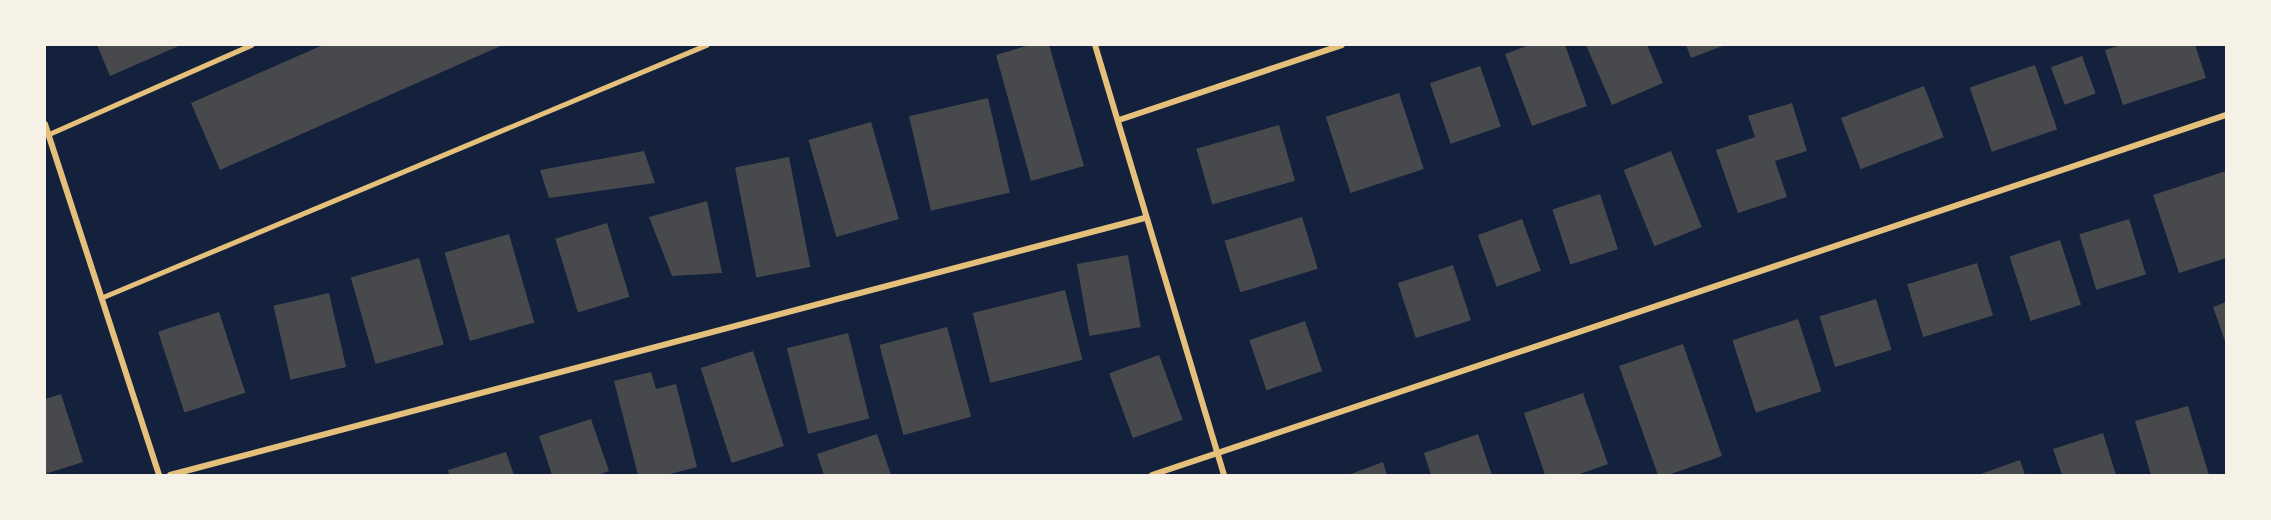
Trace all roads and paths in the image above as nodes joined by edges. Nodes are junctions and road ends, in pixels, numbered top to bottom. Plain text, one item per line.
1 (251, 45) edge
2 (706, 45) edge
3 (1095, 45) edge
4 (1342, 45) edge
5 (2226, 115) edge
6 (1119, 120) junction
7 (45, 124) edge
8 (49, 134) junction
9 (1145, 218) junction
10 (103, 297) junction
11 (1217, 452) junction
12 (159, 475) edge
13 (170, 475) edge
14 (1152, 475) edge
15 (1224, 475) edge

1 - 8 lane
2 - 10 lane
3 - 6 street
4 - 6 street
5 - 11 street
6 - 9 street
7 - 8 street
8 - 10 street
9 - 11 street
9 - 13 street
10 - 12 street
11 - 14 street
11 - 15 street

